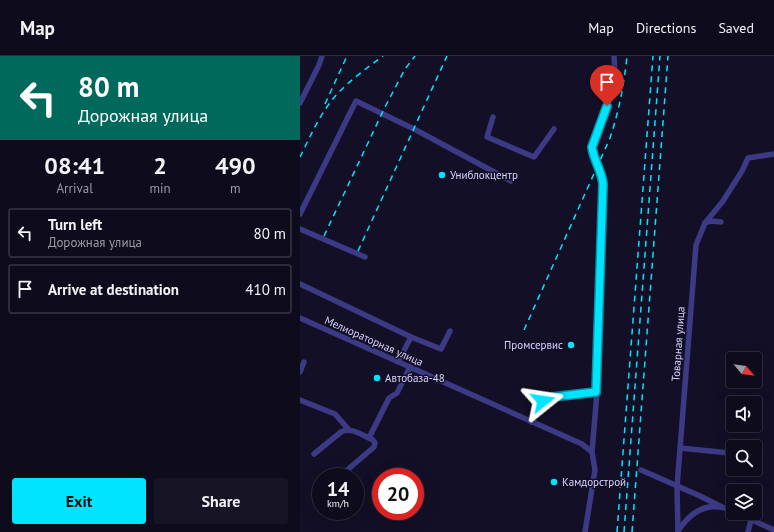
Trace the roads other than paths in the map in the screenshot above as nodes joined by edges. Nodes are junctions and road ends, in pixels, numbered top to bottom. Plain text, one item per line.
1 (322, 56) edge
2 (614, 56) edge
3 (300, 103) edge
4 (493, 117) dead end
5 (554, 129) dead end
6 (774, 154) edge
7 (511, 181) dead end
8 (300, 214) edge
9 (721, 222) dead end
10 (705, 223) junction
11 (300, 229) edge
12 (365, 258) dead end
13 (300, 284) edge
14 (300, 318) edge
15 (450, 332) dead end
16 (411, 337) junction
17 (304, 362) dead end
18 (398, 362) junction
19 (410, 368) junction
20 (300, 372) edge
21 (596, 392) junction
22 (300, 400) edge
23 (531, 422) junction
24 (349, 430) junction
25 (369, 438) junction
26 (680, 448) junction
27 (592, 452) junction
28 (726, 453) edge
29 (314, 454) dead end
30 (350, 468) edge
31 (641, 470) dead end
32 (677, 487) junction
33 (700, 496) junction
34 (722, 507) junction
35 (726, 508) edge
36 (698, 510) junction
37 (751, 520) joint
38 (774, 530) edge
39 (585, 532) edge
40 (678, 532) edge
41 (748, 532) edge

1 - 3 street
2 - 21 street
4 - 5 street
6 - 10 street, Товарная улица
7 - 8 street
9 - 10 street
10 - 26 street, Товарная улица
11 - 12 street
13 - 16 street
14 - 18 street, Мелиораторная улица
15 - 16 street
16 - 18 street
17 - 20 street
18 - 19 street, Мелиораторная улица
19 - 23 street, Мелиораторная улица
19 - 25 street
21 - 23 street
21 - 27 street
22 - 24 street
23 - 27 street, Мелиораторная улица
24 - 25 street
24 - 29 street
25 - 30 street
26 - 28 street
26 - 32 street, Товарная улица
27 - 39 street
31 - 32 street
32 - 33 street
32 - 40 street, Товарная улица
33 - 34 street
33 - 36 street
34 - 35 street
34 - 36 street
36 - 40 street
37 - 38 street
37 - 41 street

